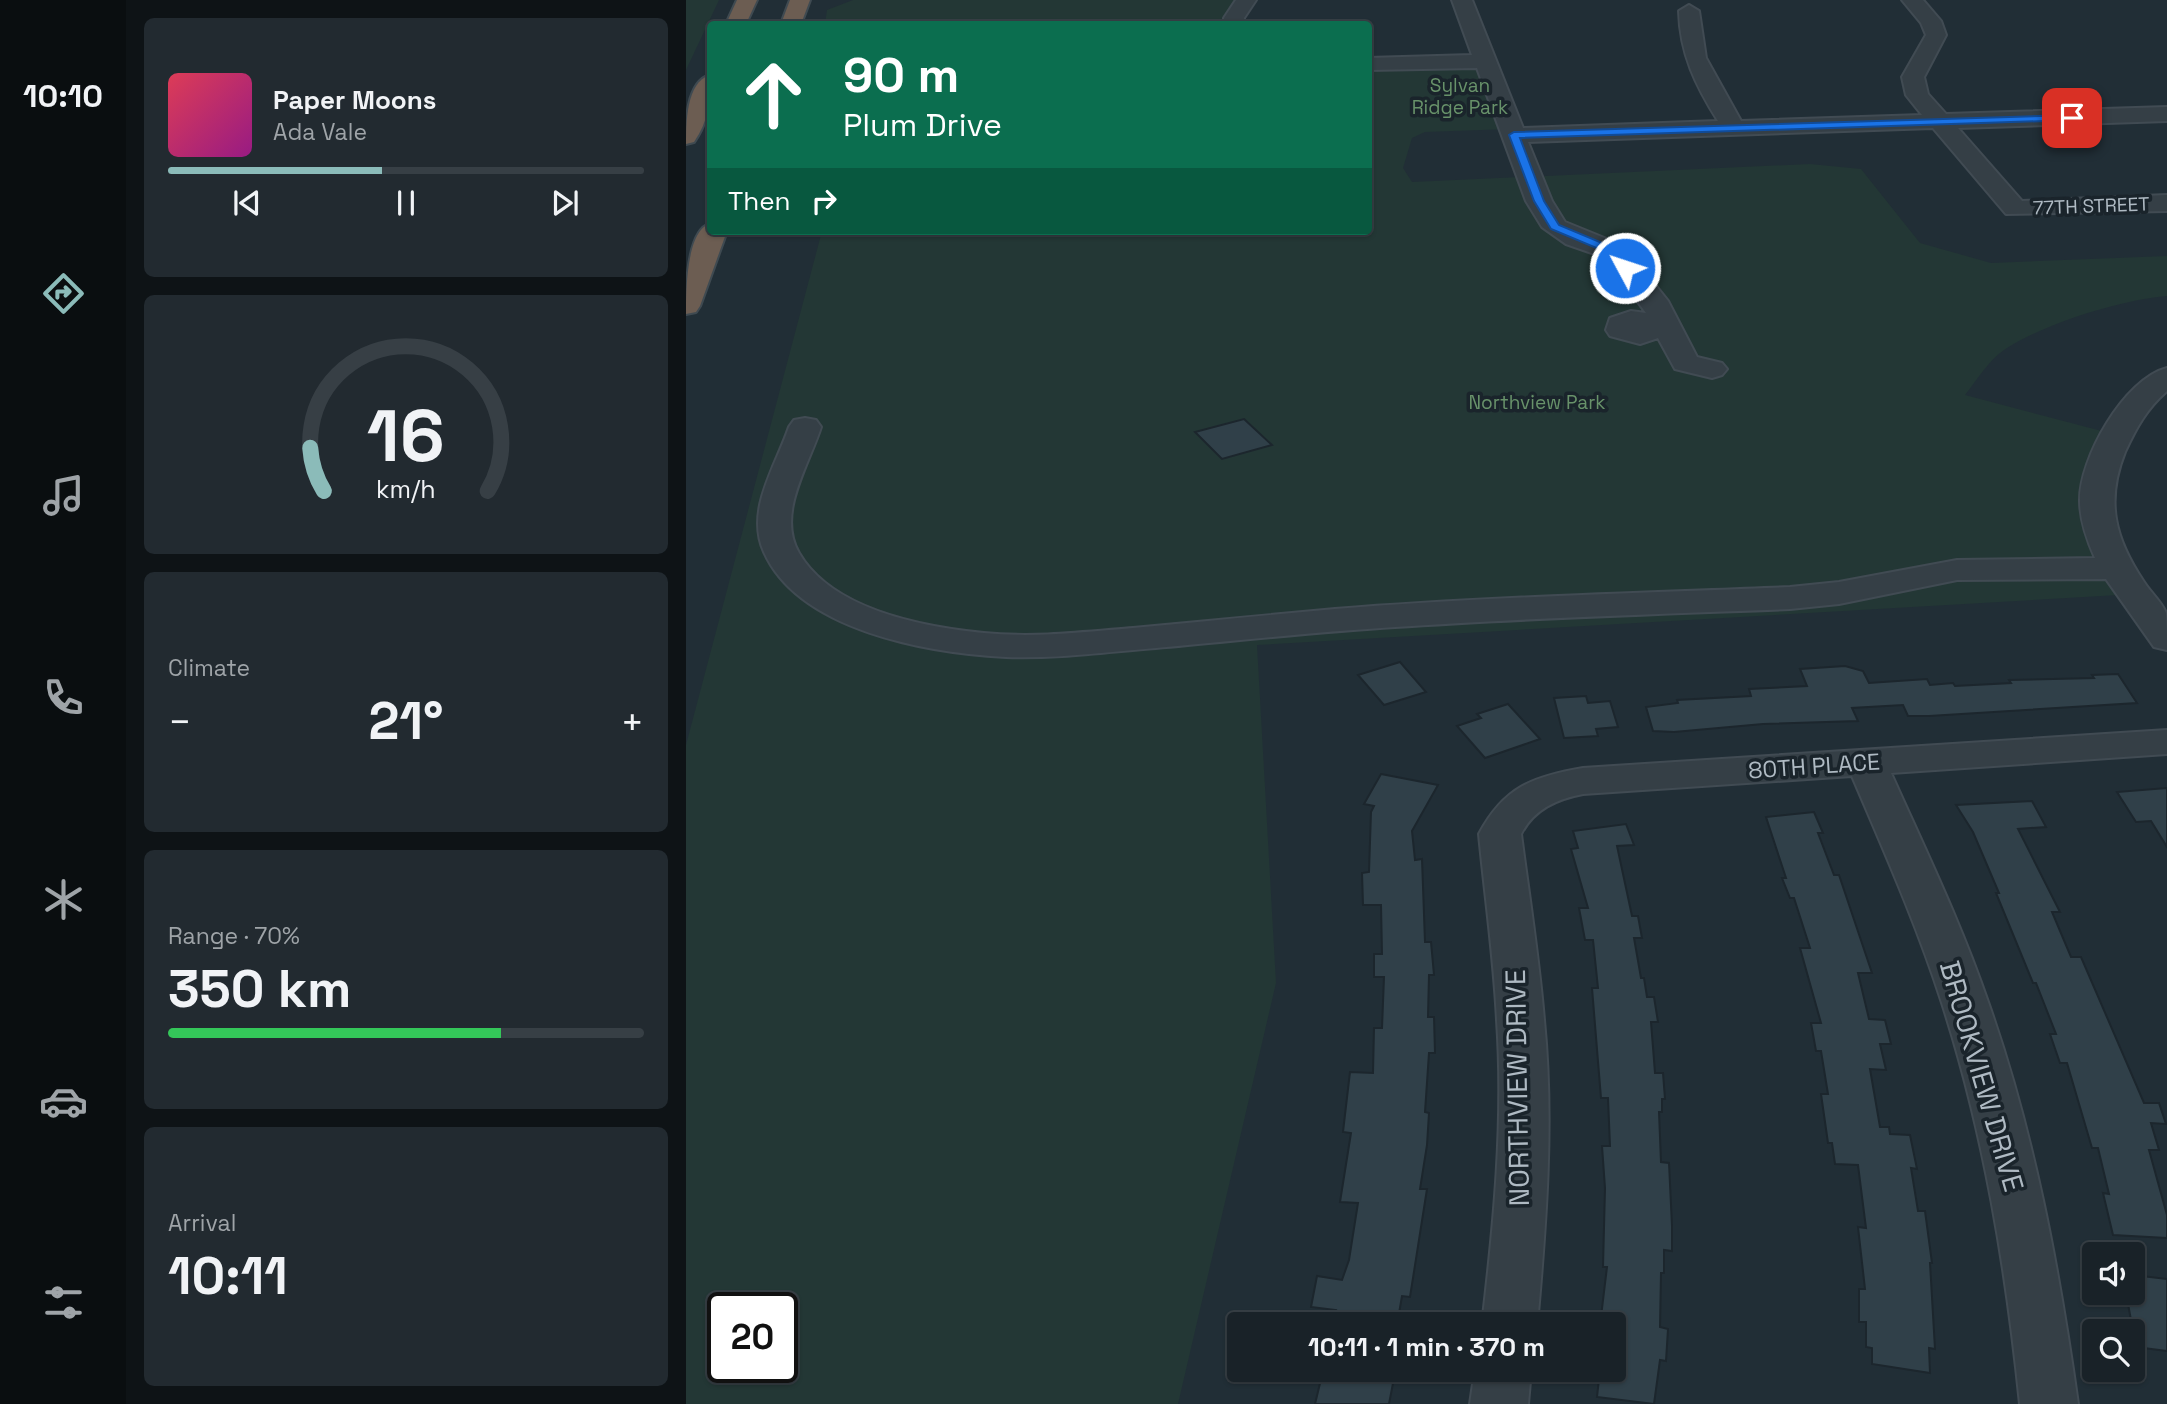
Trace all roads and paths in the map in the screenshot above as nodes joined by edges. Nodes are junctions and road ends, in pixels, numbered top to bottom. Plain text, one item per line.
1 (747, 0) edge
2 (800, 0) edge
3 (1247, 0) edge
4 (1462, 0) edge
5 (1912, 0) edge
6 (1689, 11) dead end
7 (737, 21) edge
8 (792, 21) edge
9 (1234, 21) edge
10 (1485, 61) junction
11 (1372, 64) edge
12 (707, 89) edge
13 (2167, 114) edge
14 (1940, 123) junction
15 (1733, 127) junction
16 (1514, 135) junction
17 (686, 137) edge
18 (2167, 203) edge
19 (713, 235) edge
20 (686, 306) edge
21 (1712, 369) dead end
22 (2167, 377) edge
23 (805, 427) dead end
24 (2118, 568) junction
25 (2167, 639) edge
26 (2167, 742) edge
27 (1866, 762) junction
28 (1500, 852) joint
29 (1510, 1312) edge
30 (1502, 1382) edge
31 (1499, 1404) edge
32 (2049, 1404) edge

1 - 7 highway
2 - 8 highway
3 - 9 street
4 - 10 street
5 - 14 street
6 - 15 street
10 - 11 street
10 - 16 street
12 - 17 highway
13 - 14 street
14 - 15 street
14 - 18 street, 77TH STREET
15 - 16 street
16 - 21 street
19 - 20 highway
22 - 24 street
23 - 24 street
24 - 25 street
26 - 27 street, 80TH PLACE
27 - 28 street, 80TH PLACE
27 - 32 street, BROOKVIEW DRIVE
28 - 29 street, NORTHVIEW DRIVE
30 - 31 street

